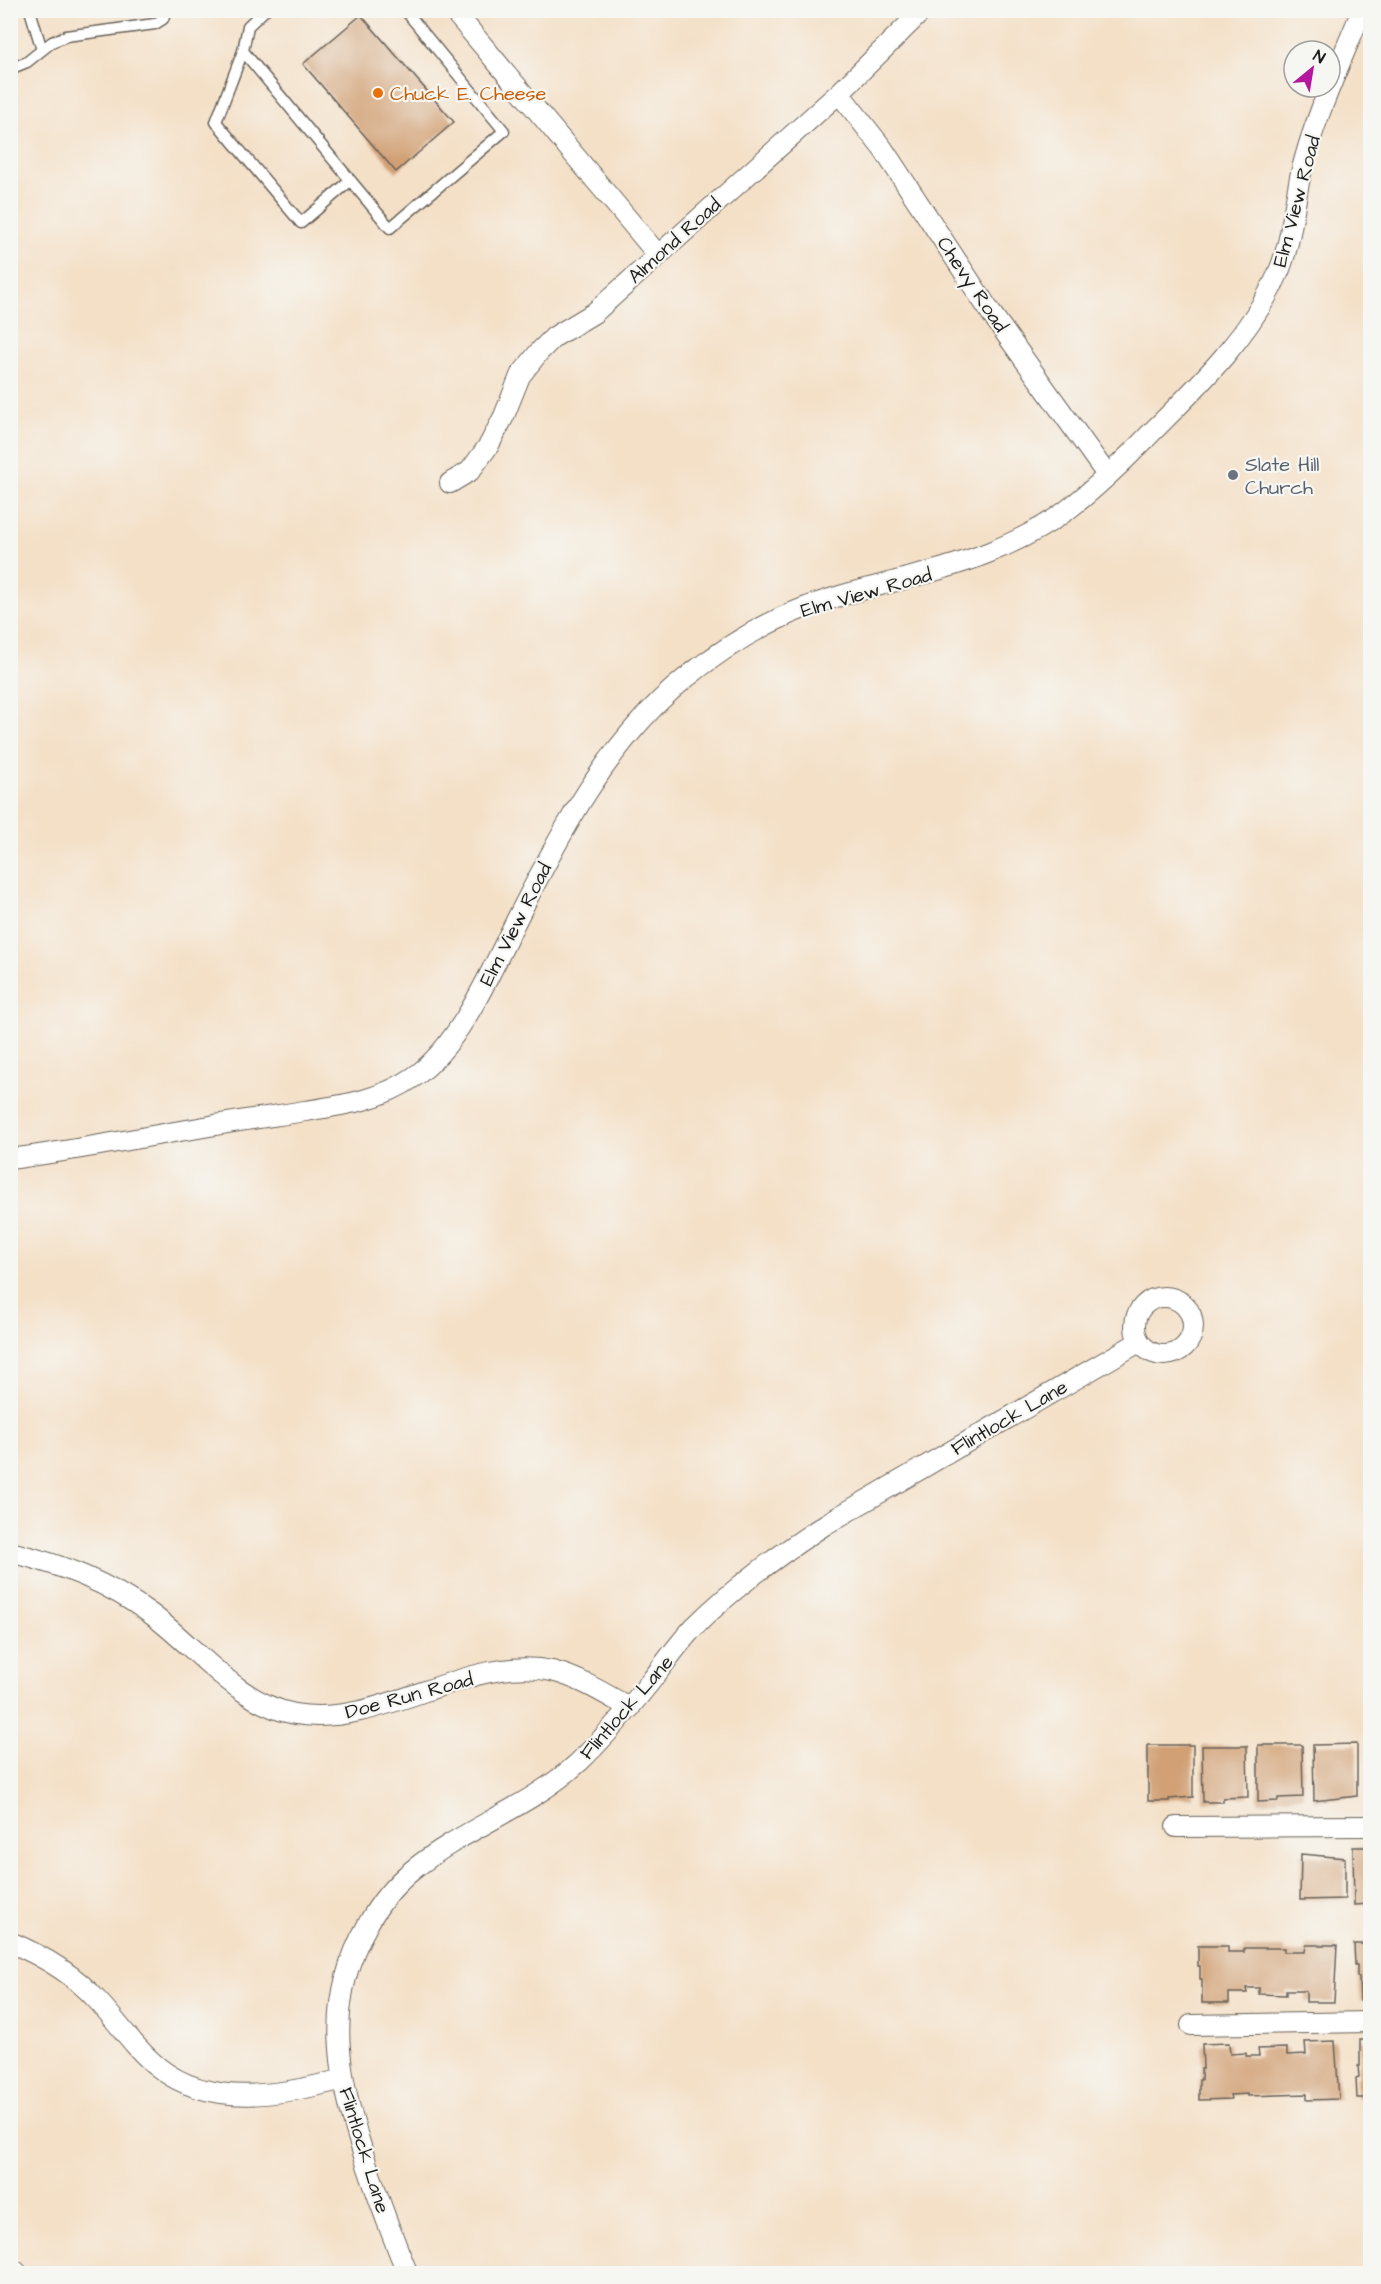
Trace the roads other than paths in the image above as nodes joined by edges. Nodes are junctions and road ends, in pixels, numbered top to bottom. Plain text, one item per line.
1 (30, 10) edge
2 (166, 10) edge
3 (265, 10) edge
4 (405, 10) edge
5 (453, 10) edge
6 (923, 10) edge
7 (1362, 10) edge
8 (42, 50) junction
9 (243, 51) junction
10 (10, 69) edge
11 (839, 93) junction
12 (350, 181) junction
13 (658, 255) junction
14 (1107, 475) junction
15 (450, 483) dead end
16 (10, 1159) edge
17 (1139, 1342) dead end
18 (10, 1552) edge
19 (630, 1708) junction
20 (1371, 1826) edge
21 (1176, 1827) dead end
22 (10, 1942) edge
23 (1371, 2022) edge
24 (1191, 2025) dead end
25 (343, 2079) junction
26 (408, 2274) edge

1 - 8 lane
2 - 8 lane
3 - 9 lane
4 - 12 lane
5 - 13 street
6 - 11 street, Almond Road
7 - 14 street, Elm View Road
8 - 10 lane
9 - 12 lane
9 - 12 lane
11 - 13 street, Almond Road
11 - 14 street, Chevy Road
13 - 15 street, Almond Road
14 - 16 street, Elm View Road
17 - 19 street, Flintlock Lane
18 - 19 street, Doe Run Road
19 - 25 street, Flintlock Lane
20 - 21 street
22 - 25 street
23 - 24 street
25 - 26 street, Flintlock Lane

